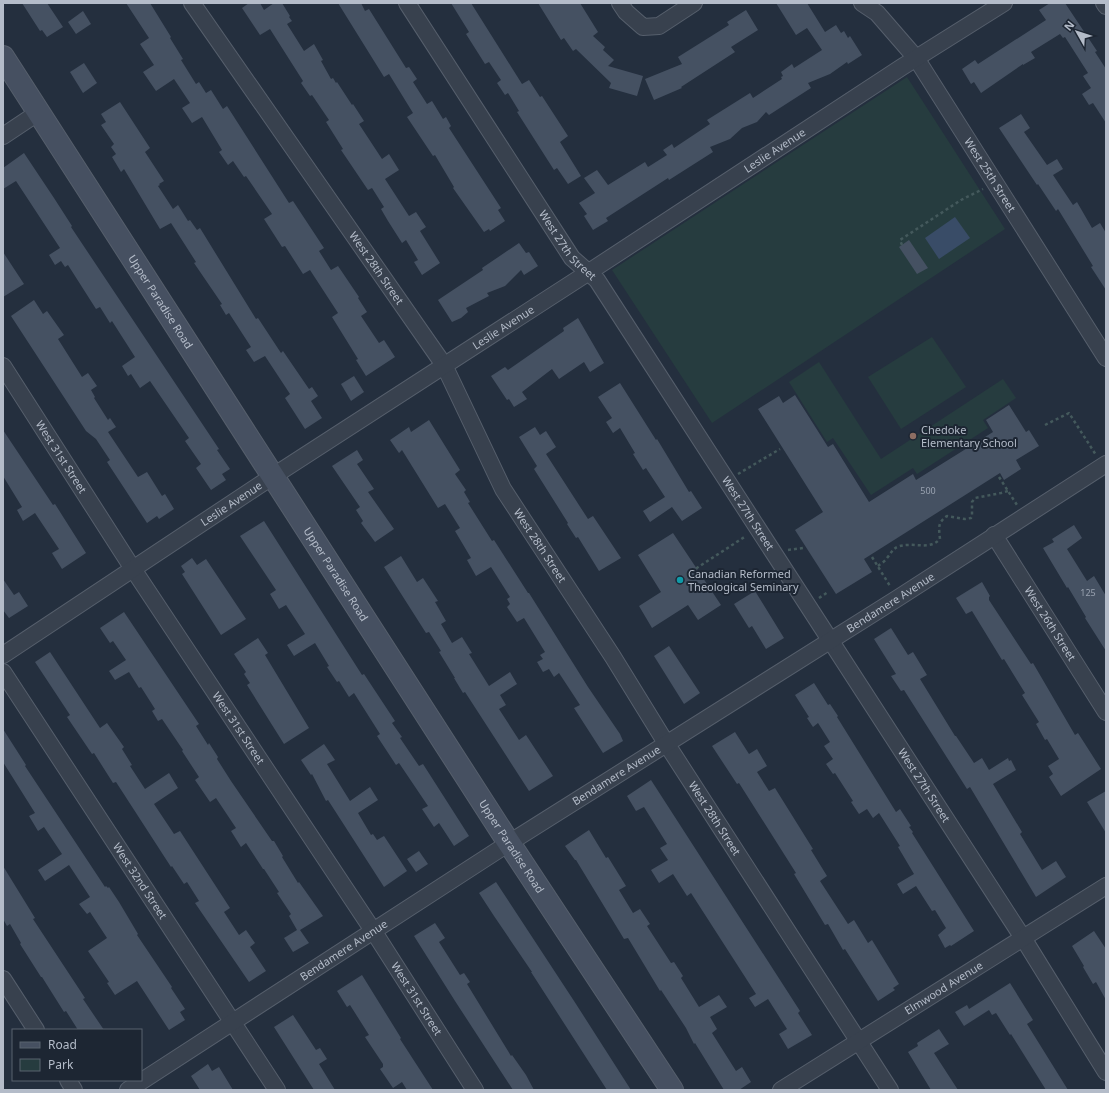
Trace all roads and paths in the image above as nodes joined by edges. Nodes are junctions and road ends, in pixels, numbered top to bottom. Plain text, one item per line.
1 (192, 3) edge
2 (407, 3) edge
3 (620, 3) edge
4 (694, 3) edge
5 (862, 3) edge
6 (1004, 3) edge
7 (1104, 3) edge
8 (1106, 6) edge
9 (3, 57) edge
10 (916, 58) junction
11 (39, 112) junction
12 (3, 136) edge
13 (995, 182) junction
14 (902, 245) dead end
15 (589, 272) junction
16 (1106, 358) edge
17 (444, 365) junction
18 (3, 366) edge
19 (1045, 425) dead end
20 (780, 449) dead end
21 (1105, 464) edge
22 (273, 476) junction
23 (999, 477) dead end
24 (727, 481) junction
25 (1008, 491) junction
26 (1025, 516) junction
27 (758, 528) junction
28 (994, 535) junction
29 (872, 557) dead end
30 (878, 566) junction
31 (133, 569) junction
32 (686, 575) dead end
33 (898, 598) junction
34 (831, 640) junction
35 (3, 655) edge
36 (3, 672) edge
37 (1106, 712) edge
38 (666, 743) junction
39 (510, 843) junction
40 (1106, 886) edge
41 (374, 932) junction
42 (1023, 938) junction
43 (3, 979) edge
44 (233, 1022) junction
45 (35, 1029) edge
46 (858, 1041) junction
47 (1106, 1072) edge
48 (69, 1081) edge
49 (142, 1081) edge
50 (142, 1081) edge
51 (74, 1090) edge
52 (128, 1090) edge
53 (277, 1090) edge
54 (475, 1090) edge
55 (672, 1090) edge
56 (780, 1090) edge
57 (890, 1090) edge

1 - 17 street, West 28th Street
2 - 15 street, West 27th Street
3 - 4 street
5 - 10 street, West 25th Street
6 - 10 street, Leslie Avenue
7 - 8 street
9 - 11 street, Upper Paradise Road
10 - 13 street, West 25th Street
10 - 15 street, Leslie Avenue
11 - 12 street
11 - 22 street, Upper Paradise Road
13 - 14 path
13 - 16 street, West 25th Street
15 - 17 street, Leslie Avenue
15 - 24 street, West 27th Street
17 - 22 street, Leslie Avenue
17 - 38 street, West 28th Street
18 - 31 street, West 31st Street
19 - 21 path
20 - 24 path
21 - 26 street, Bendamere Avenue
22 - 31 street, Leslie Avenue
22 - 39 street, Upper Paradise Road
23 - 25 path
24 - 27 street, West 27th Street
25 - 26 path
25 - 30 path
26 - 28 street, Bendamere Avenue
27 - 32 path
27 - 34 street, West 27th Street
28 - 33 street, Bendamere Avenue
28 - 37 street, West 26th Street
29 - 30 path
30 - 33 path
31 - 35 street, Leslie Avenue
31 - 41 street, West 31st Street
33 - 34 street, Bendamere Avenue
34 - 38 street, Bendamere Avenue
34 - 42 street, West 27th Street
36 - 44 street, West 32nd Street
38 - 39 street, Bendamere Avenue
38 - 46 street, West 28th Street
39 - 41 street, Bendamere Avenue
39 - 55 street, Upper Paradise Road
40 - 42 street, Elmwood Avenue
41 - 44 street, Bendamere Avenue
41 - 54 street, West 31st Street
42 - 46 street, Elmwood Avenue
42 - 47 street, West 27th Street
43 - 45 street
44 - 50 street, Bendamere Avenue
44 - 53 street, West 32nd Street
46 - 56 street, Elmwood Avenue
46 - 57 street, West 28th Street
48 - 51 street
49 - 52 street, Bendamere Avenue

